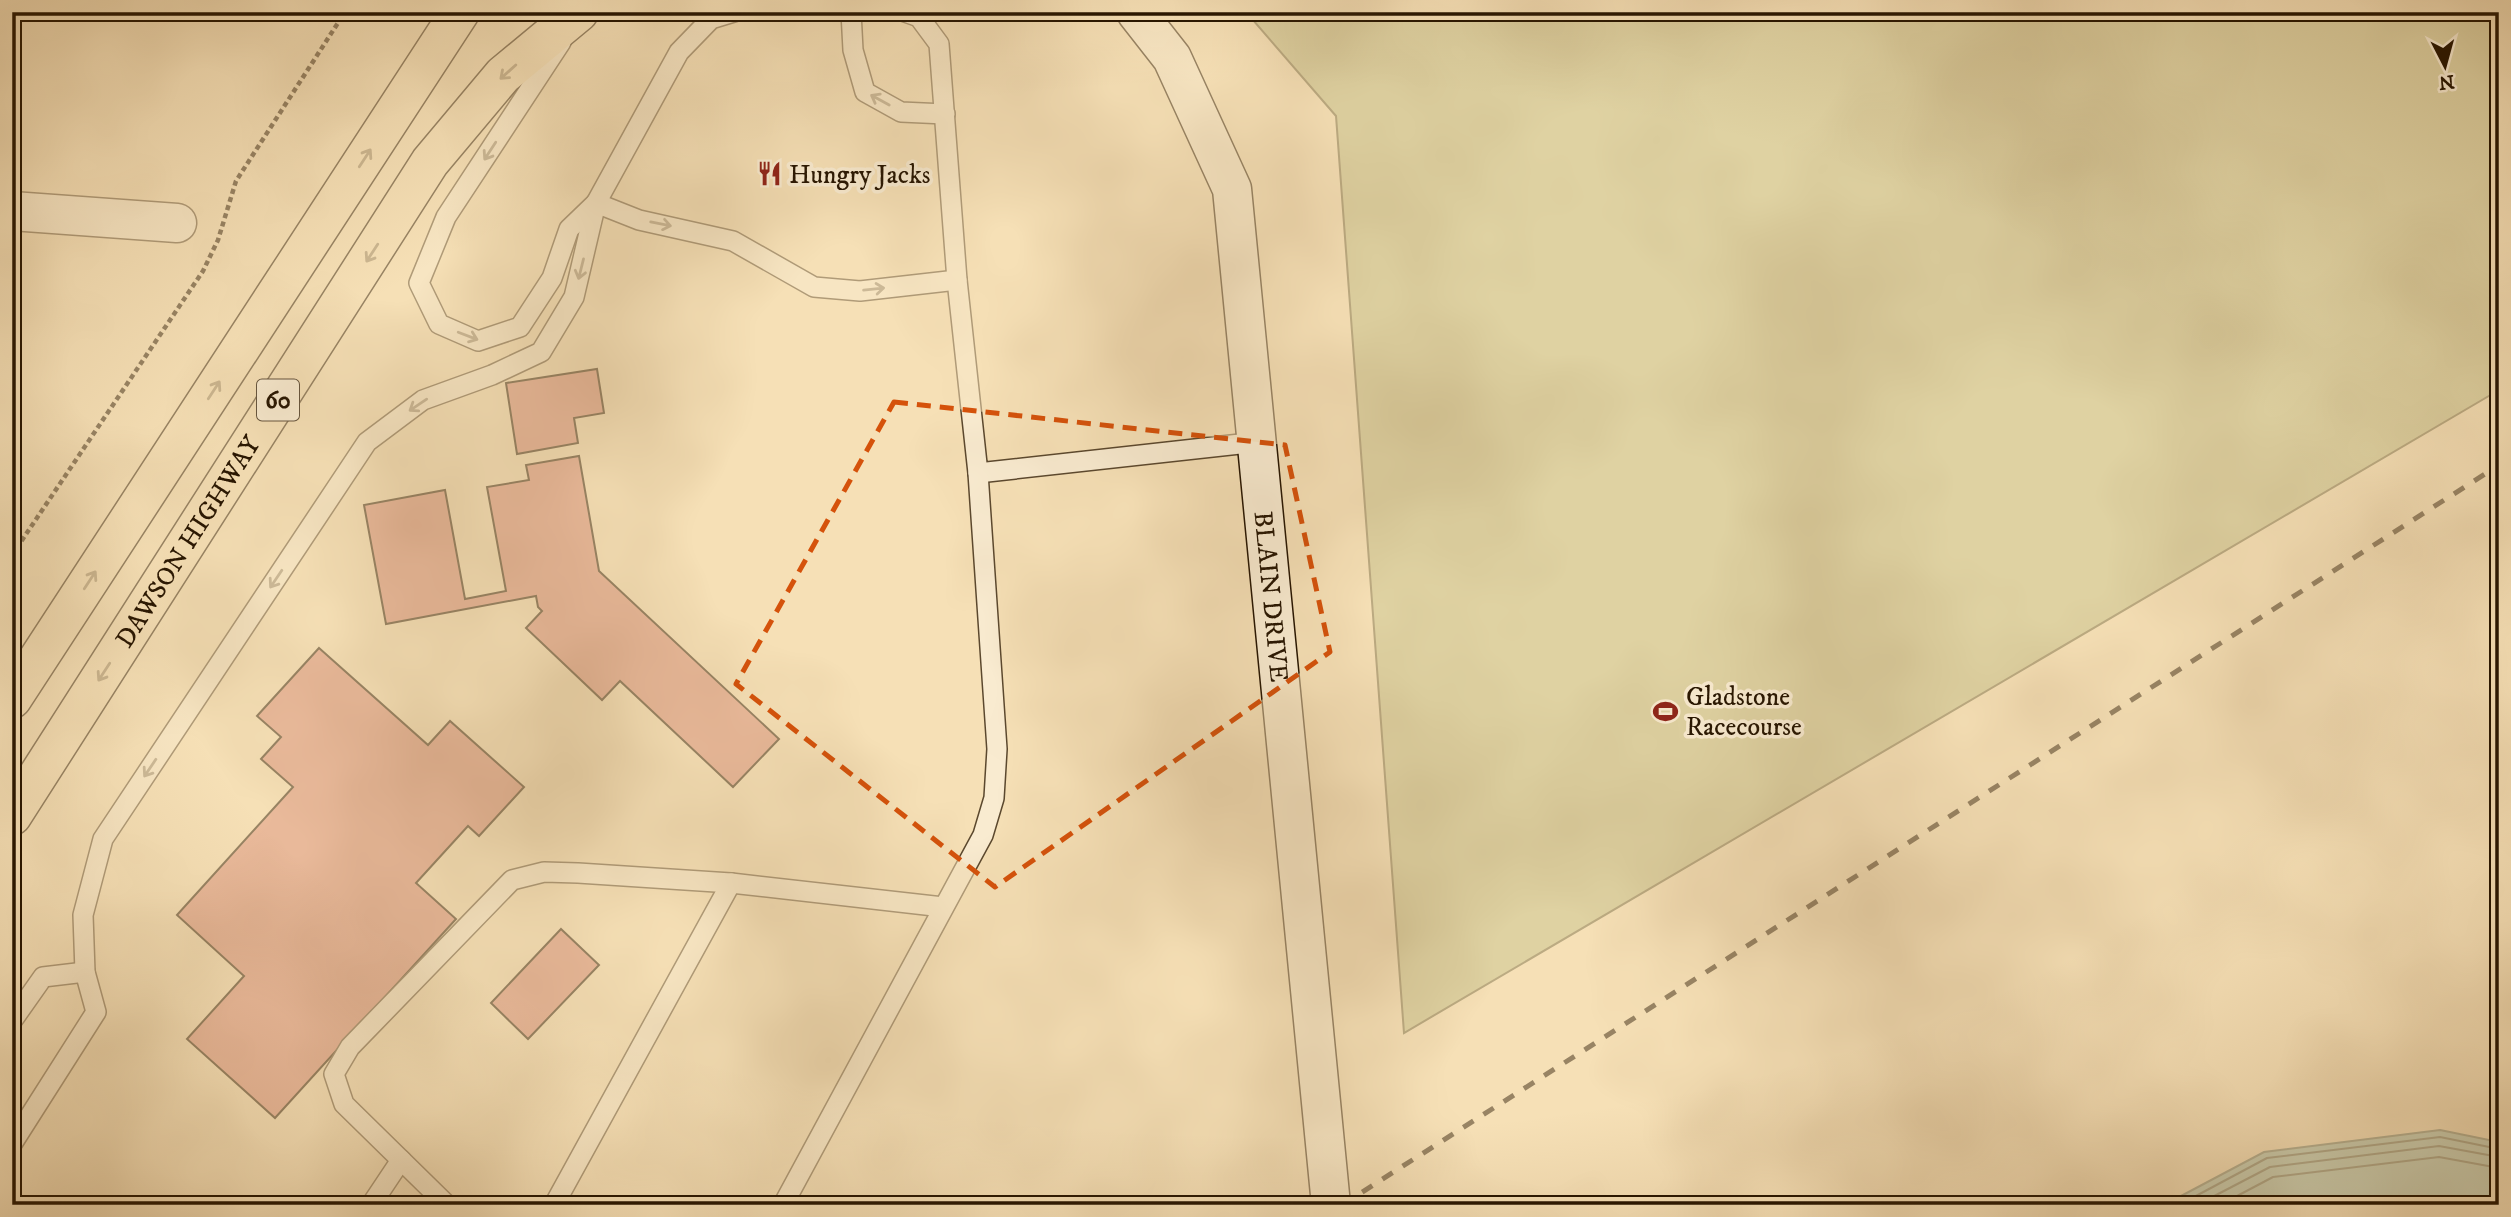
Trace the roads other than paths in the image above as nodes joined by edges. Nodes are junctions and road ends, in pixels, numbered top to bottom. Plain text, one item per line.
1 (460, 12) edge
2 (580, 12) edge
3 (734, 12) edge
4 (851, 12) edge
5 (905, 12) edge
6 (1136, 12) edge
7 (945, 114) junction
8 (596, 202) junction
9 (12, 211) edge
10 (177, 223) dead end
11 (957, 280) junction
12 (1258, 442) junction
13 (978, 472) junction
14 (12, 699) edge
15 (12, 816) edge
16 (732, 883) junction
17 (943, 907) junction
18 (85, 972) junction
19 (12, 1021) edge
20 (12, 1143) edge
21 (401, 1160) junction
22 (371, 1205) edge
23 (446, 1205) edge
24 (554, 1205) edge
25 (783, 1205) edge
26 (1331, 1205) edge

14 -> 1 highway, 60
2 -> 8 lane
2 -> 15 highway, DAWSON HIGHWAY / 60
3 - 8 lane
7 -> 4 lane
5 - 7 lane
6 - 12 main road, BLAIN DRIVE
7 - 11 lane
8 -> 11 lane
8 -> 18 lane
9 - 10 main road
11 - 13 lane
12 - 13 lane
12 - 26 main road, BLAIN DRIVE
13 - 17 lane
16 - 17 lane
16 - 21 lane
16 - 24 lane
17 - 25 lane
18 - 19 lane
18 - 20 lane
21 - 22 lane
21 - 23 lane

